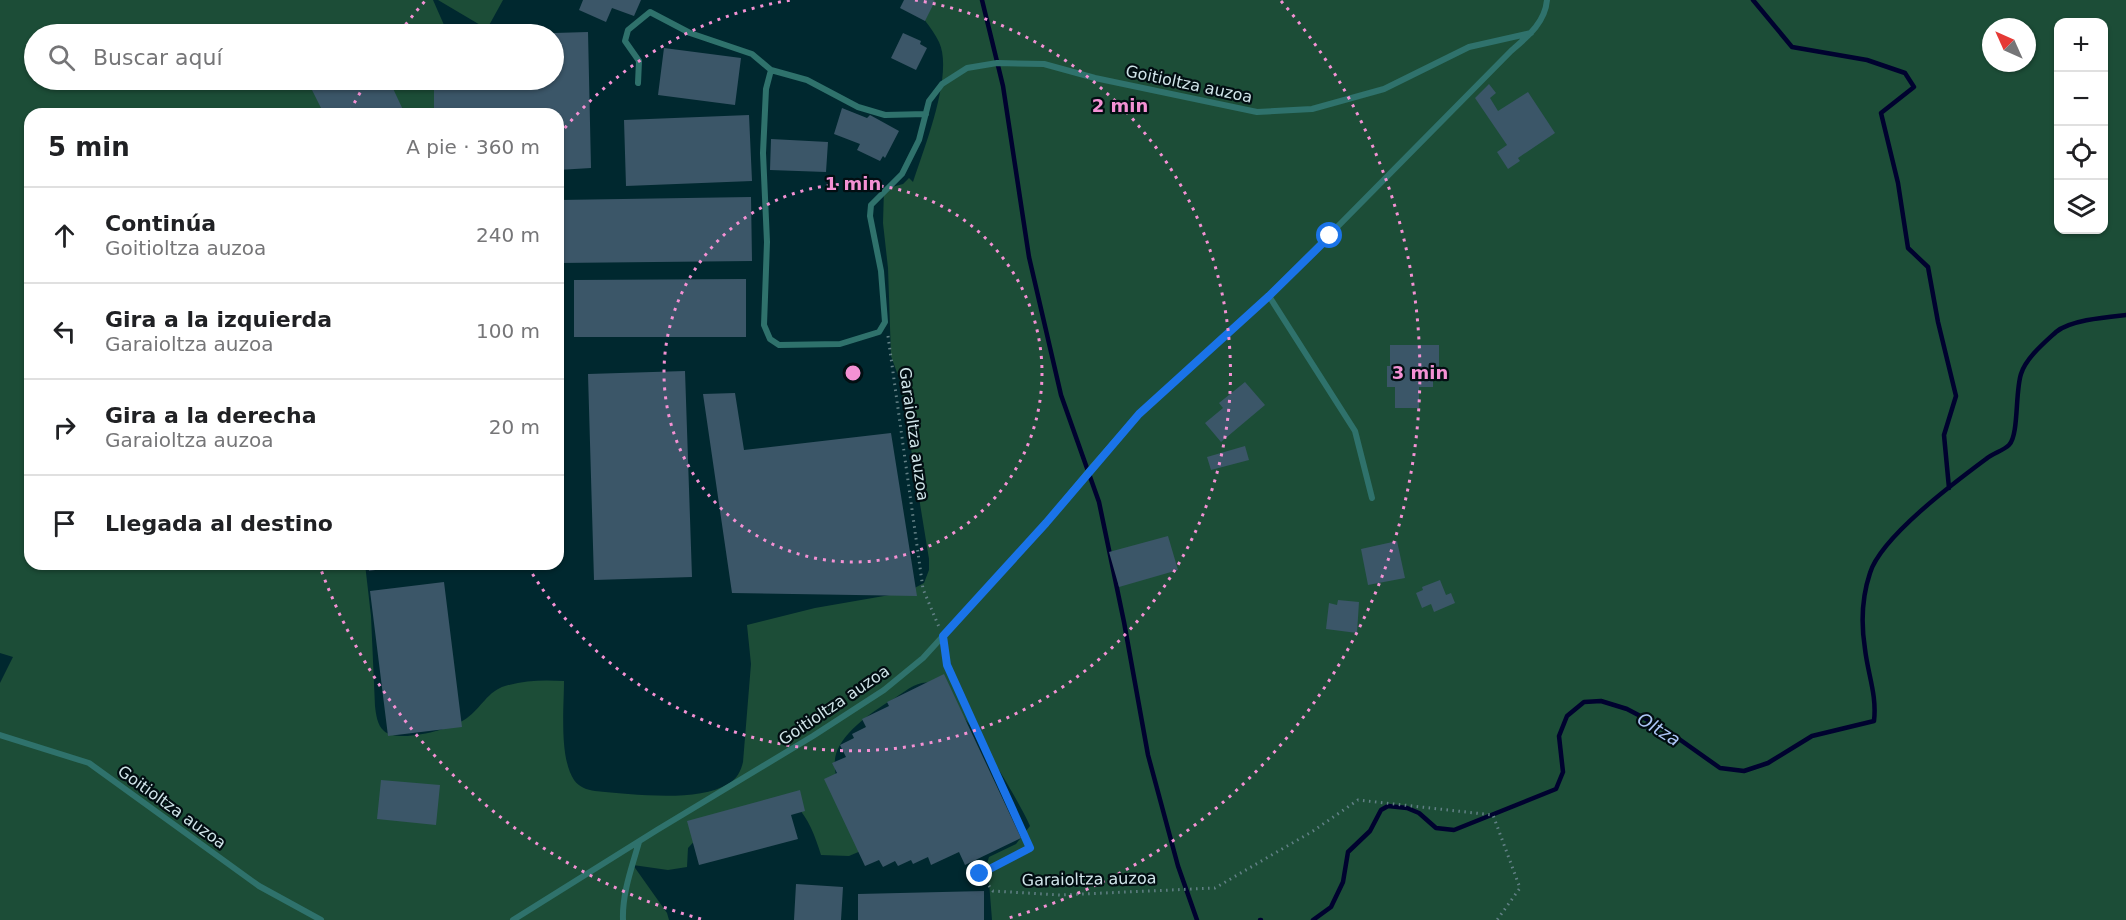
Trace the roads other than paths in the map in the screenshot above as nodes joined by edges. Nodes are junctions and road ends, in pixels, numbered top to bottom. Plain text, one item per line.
1 (1547, 0) edge
2 (1531, 33) junction
3 (771, 70) junction
4 (638, 83) dead end
5 (926, 114) junction
6 (1269, 296) junction
7 (1372, 498) dead end
8 (0, 735) edge
9 (639, 841) junction
10 (321, 920) edge
11 (513, 920) edge
12 (623, 920) edge

1 - 2 lane, Goitioltza auzoa
2 - 5 lane, Goitioltza auzoa
2 - 6 lane, Goitioltza auzoa
3 - 4 lane
3 - 5 lane
3 - 5 lane, Goitioltza auzoa
6 - 7 lane
6 - 9 lane, Goitioltza auzoa
8 - 10 lane, Goitioltza auzoa
9 - 11 lane, Goitioltza auzoa
9 - 12 lane

